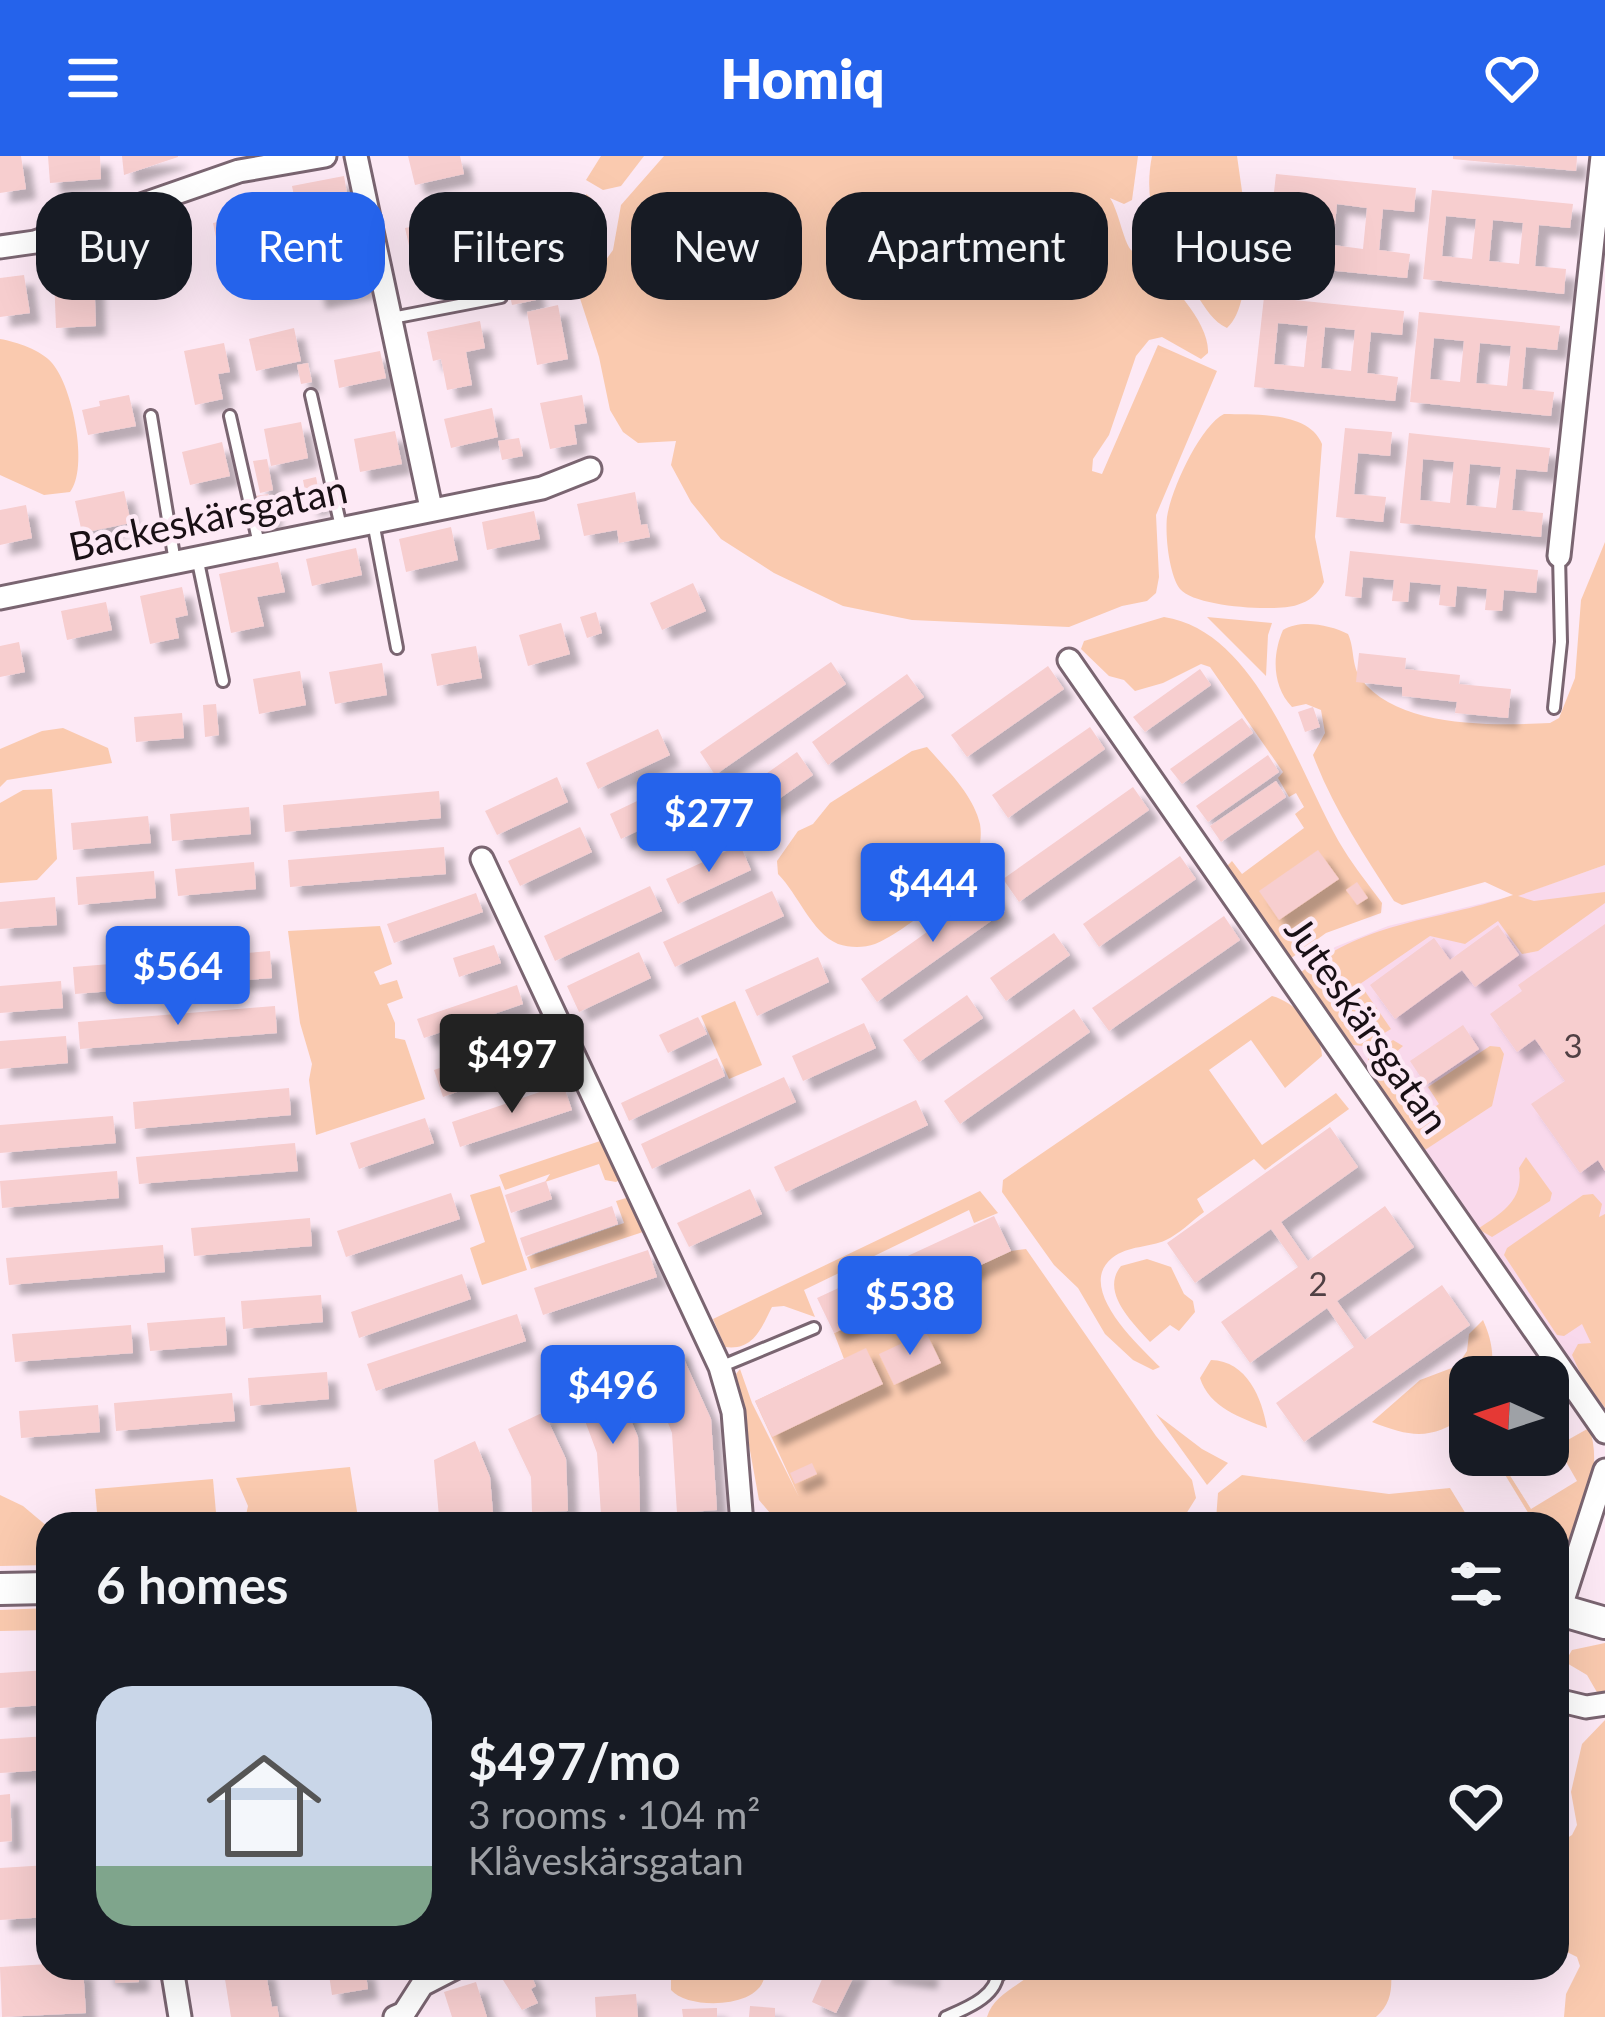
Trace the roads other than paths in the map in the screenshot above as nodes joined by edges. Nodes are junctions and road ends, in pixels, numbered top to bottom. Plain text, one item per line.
1 (325, 156) edge
2 (356, 156) edge
3 (1602, 156) edge
4 (236, 163) edge
5 (0, 248) edge
6 (485, 300) edge
7 (392, 318) junction
8 (311, 395) dead end
9 (152, 416) dead end
10 (230, 416) dead end
11 (590, 469) dead end
12 (431, 508) junction
13 (372, 520) junction
14 (341, 527) junction
15 (259, 544) junction
16 (1559, 556) joint
17 (186, 560) junction
18 (0, 598) edge
19 (397, 648) dead end
20 (1069, 660) dead end
21 (223, 681) dead end
22 (1554, 708) dead end
23 (482, 859) dead end
24 (814, 1328) dead end
25 (720, 1367) junction
26 (1605, 1432) edge
27 (1605, 1470) edge
28 (741, 1512) edge
29 (1569, 1580) edge
30 (36, 1588) edge
31 (0, 1589) edge
32 (1569, 1615) edge
33 (1605, 1623) edge
34 (1569, 1703) edge
35 (1605, 1704) edge
36 (174, 1980) edge
37 (432, 1980) edge
38 (999, 1980) edge
39 (402, 2016) edge
40 (180, 2017) edge
41 (946, 2017) edge

1 - 4 street
2 - 7 street
3 - 16 street
4 - 5 street
6 - 7 lane
7 - 12 street
8 - 14 lane
9 - 17 lane
10 - 15 lane
11 - 12 street, Backeskärsgatan
12 - 13 street, Backeskärsgatan
13 - 14 street, Backeskärsgatan
13 - 19 lane
14 - 15 street, Backeskärsgatan
15 - 17 street, Backeskärsgatan
16 - 22 lane
17 - 18 street, Backeskärsgatan
17 - 21 lane
20 - 26 street, Juteskärsgatan
23 - 25 street
24 - 25 lane
25 - 28 street
27 - 29 street
30 - 31 street
32 - 33 street
34 - 35 street
36 - 40 street
37 - 39 street
38 - 41 lane

